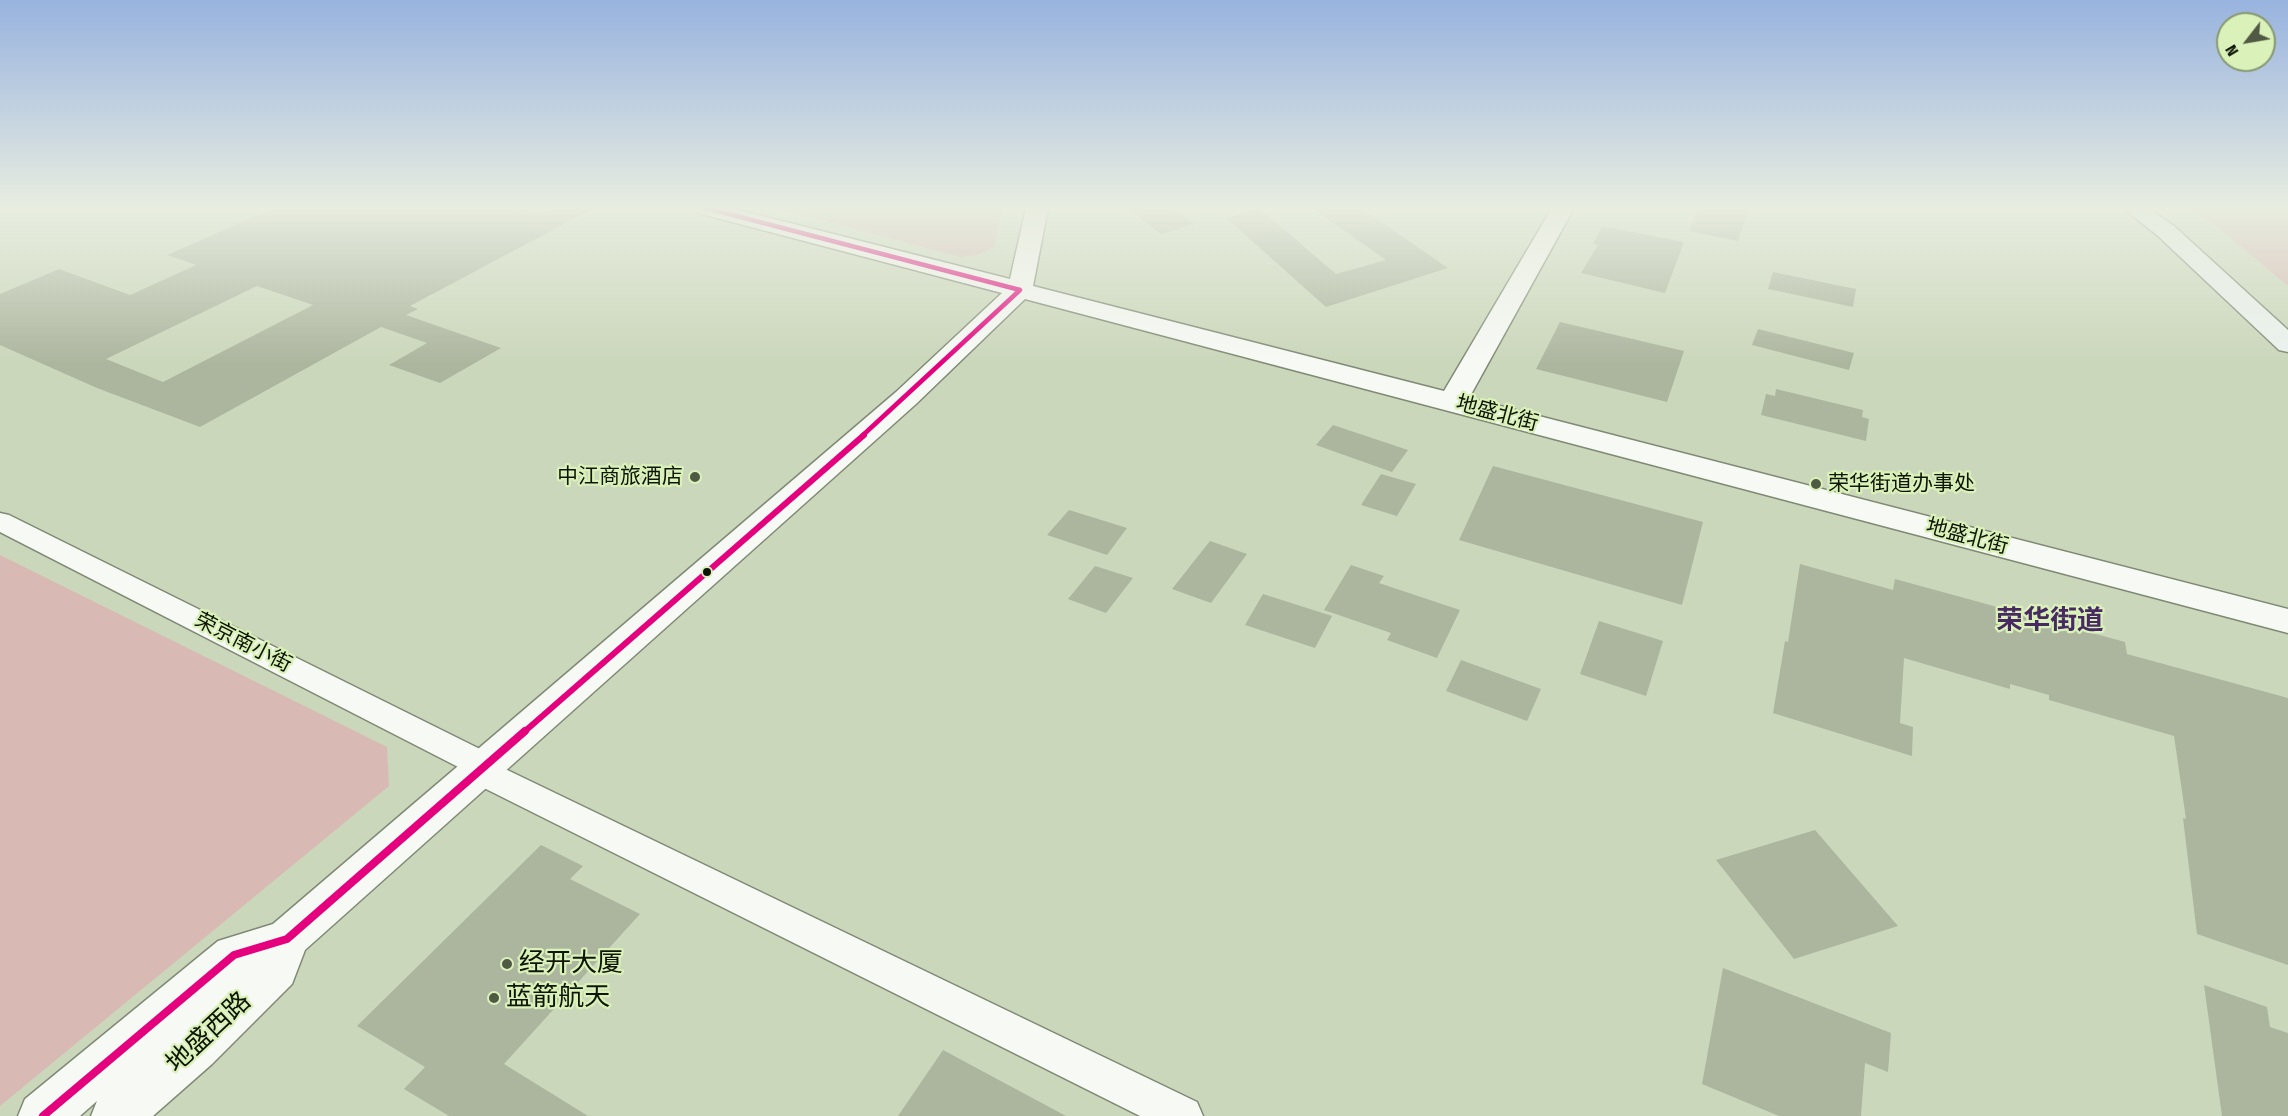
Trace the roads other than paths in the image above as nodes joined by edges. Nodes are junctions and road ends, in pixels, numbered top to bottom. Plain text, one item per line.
1 (905, 260) edge
2 (1026, 260) edge
3 (1533, 260) edge
4 (2197, 260) edge
5 (2221, 260) edge
6 (1020, 290) junction
7 (2288, 320) edge
8 (2288, 344) edge
9 (1452, 402) junction
10 (0, 520) edge
11 (2288, 621) edge
12 (482, 769) junction
13 (287, 939) junction
14 (43, 1116) edge
15 (116, 1116) edge
16 (1184, 1116) edge

1 - 6 street, 地盛北街
2 - 6 street
3 - 9 street
4 - 8 main road
5 - 7 main road
6 - 9 street, 地盛北街
6 - 12 street, 地盛西路
9 - 11 street, 地盛北街
10 - 12 street, 荣京南小街
12 - 13 street, 地盛西路
12 - 16 street, 荣京南小街
13 - 14 street, 地盛西路
13 - 15 street, 地盛西路

